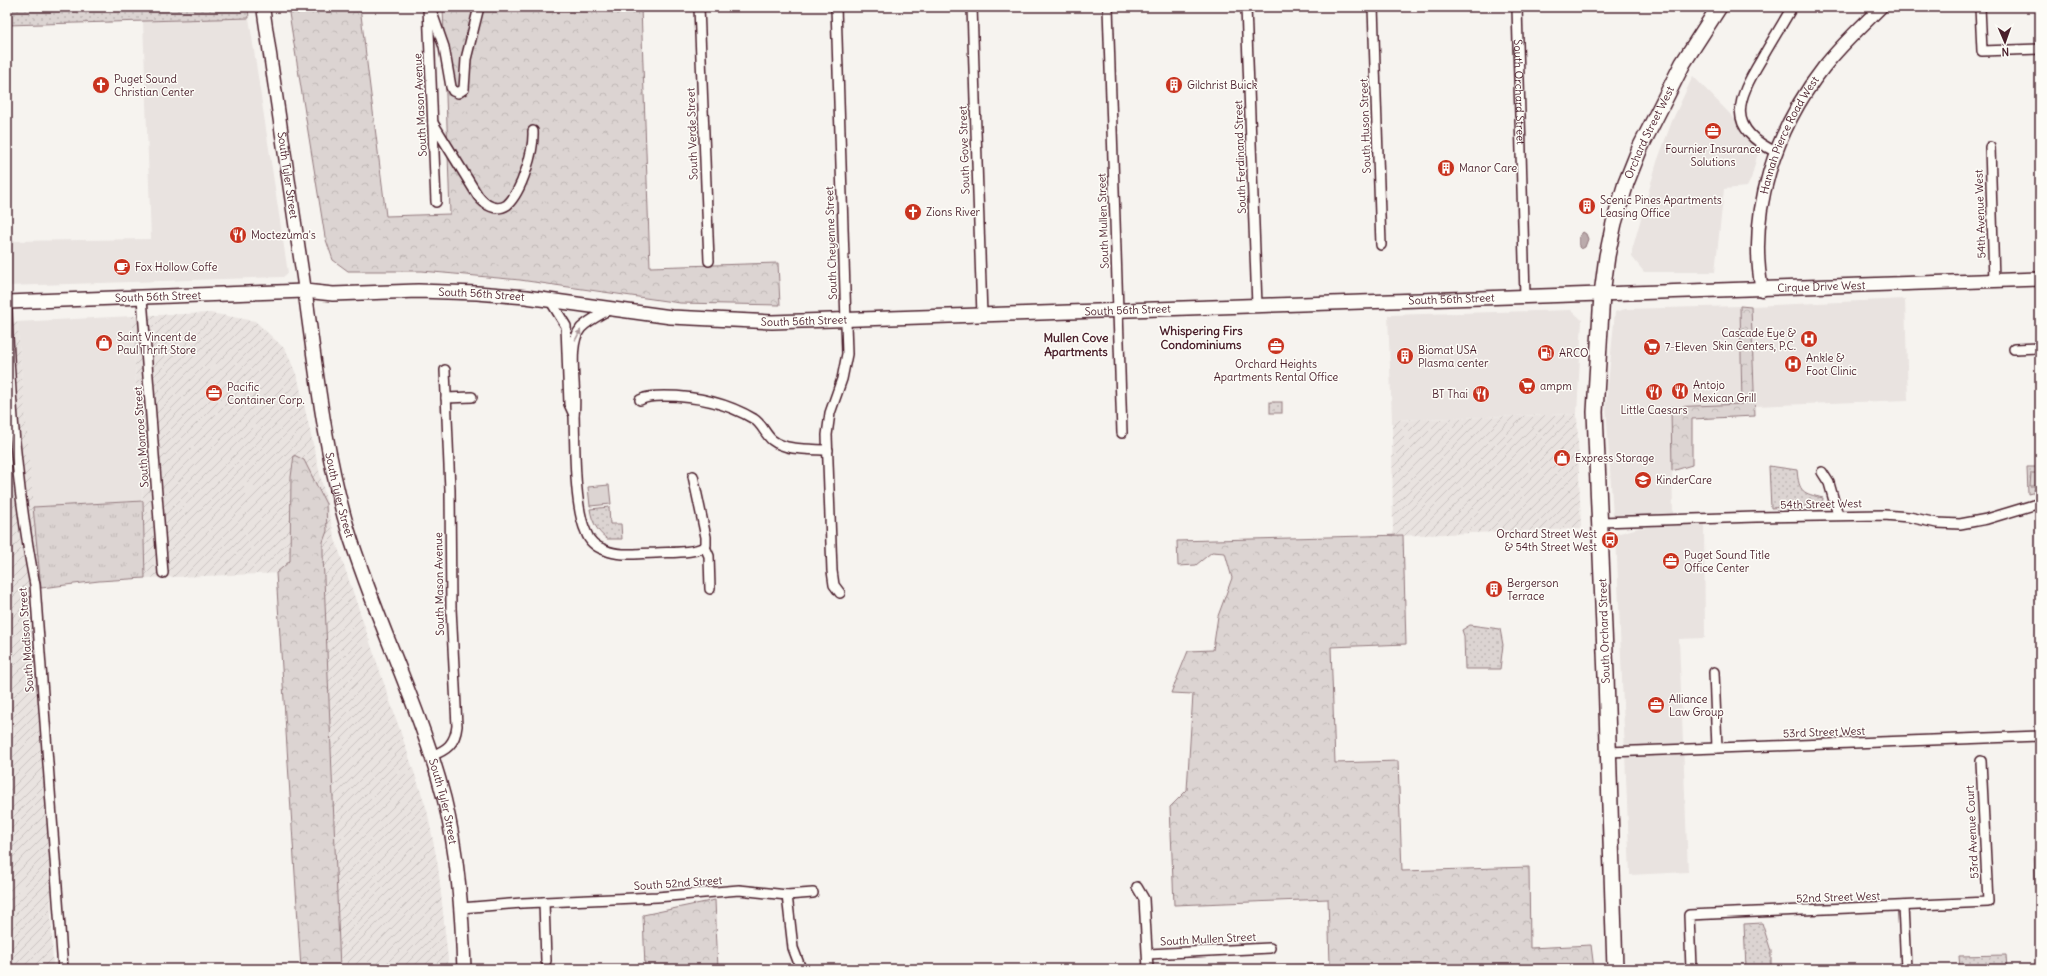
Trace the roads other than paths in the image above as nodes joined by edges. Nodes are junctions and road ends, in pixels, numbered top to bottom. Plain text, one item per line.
1 (263, 7) edge
2 (429, 7) edge
3 (479, 7) edge
4 (699, 7) edge
5 (836, 7) edge
6 (972, 7) edge
7 (1108, 7) edge
8 (1246, 7) edge
9 (1373, 7) edge
10 (1517, 7) edge
11 (1719, 7) edge
12 (1792, 7) edge
13 (1881, 7) edge
14 (1980, 7) edge
15 (2040, 49) edge
16 (433, 123) junction
17 (534, 131) dead end
18 (1990, 147) dead end
19 (1776, 152) junction
20 (436, 202) dead end
21 (1381, 245) dead end
22 (709, 261) dead end
23 (2040, 279) edge
24 (1994, 281) junction
25 (1762, 290) junction
26 (304, 291) junction
27 (1602, 294) junction
28 (1525, 296) junction
29 (142, 298) junction
30 (550, 300) junction
31 (7, 302) edge
32 (1257, 306) junction
33 (610, 309) junction
34 (7, 310) edge
35 (1118, 311) junction
36 (982, 316) junction
37 (846, 320) junction
38 (2040, 348) edge
39 (2014, 349) dead end
40 (445, 370) dead end
41 (472, 396) dead end
42 (446, 398) junction
43 (640, 400) dead end
44 (574, 415) junction
45 (1122, 433) dead end
46 (828, 450) junction
47 (1822, 472) dead end
48 (693, 476) dead end
49 (2040, 503) edge
50 (1838, 515) junction
51 (1600, 522) junction
52 (705, 547) junction
53 (163, 573) dead end
54 (710, 590) dead end
55 (840, 593) dead end
56 (1714, 672) dead end
57 (2040, 736) edge
58 (1717, 748) junction
59 (1608, 752) junction
60 (431, 756) junction
61 (1981, 761) dead end
62 (1137, 887) dead end
63 (813, 893) dead end
64 (787, 895) junction
65 (544, 902) junction
66 (1988, 902) joint
67 (1903, 906) junction
68 (461, 908) junction
69 (1270, 948) dead end
70 (1148, 954) junction
71 (546, 961) dead end
72 (63, 969) edge
73 (464, 969) edge
74 (801, 969) edge
75 (1148, 969) edge
76 (1615, 969) edge
77 (1691, 969) edge
78 (1906, 969) edge

1 - 26 street, South Tyler Street
2 - 3 street
2 - 16 street, South Mason Avenue
4 - 22 street, South Verde Street
5 - 37 street, South Cheyenne Street
6 - 36 street, South Gove Street
7 - 35 street, South Mullen Street
8 - 32 street, South Ferdinand Street
9 - 21 street, South Huson Street
10 - 28 street, South Orchard Street
11 - 27 main road, Orchard Street West
12 - 19 street
13 - 19 street, Hannah Pierce Road West
14 - 15 street
16 - 17 street
16 - 20 street, South Mason Avenue
18 - 24 street, 54th Avenue West
19 - 25 street, Hannah Pierce Road West
23 - 24 main road, Cirque Drive West
24 - 25 main road, Cirque Drive West
25 - 27 main road, Cirque Drive West
26 - 29 main road, South 56th Street
26 - 30 main road, South 56th Street
26 - 60 main road, South Tyler Street
27 - 28 main road, South 56th Street
27 - 51 main road, South Orchard Street
28 - 32 main road, South 56th Street
29 - 31 main road, South 56th Street
29 - 53 street, South Monroe Street
30 - 33 main road, South 56th Street
30 - 44 street
32 - 35 main road, South 56th Street
33 - 37 main road, South 56th Street
44 -> 33 street
34 - 72 street, South Madison Street
35 - 36 main road, South 56th Street
35 - 45 street, South Mullen Street
36 - 37 main road, South 56th Street
37 - 46 street, South Cheyenne Street
38 - 39 street
40 - 42 street, South Mason Avenue
41 - 42 street
42 - 60 street, South Mason Avenue
43 - 46 street
44 - 52 street
46 - 55 street, South Cheyenne Street
47 - 50 street
48 - 52 street
49 - 50 street, 54th Street West
50 - 51 street, 54th Street West
51 - 59 main road, South Orchard Street
52 - 54 street
56 - 58 street
57 - 58 street, 53rd Street West
58 - 59 street, 53rd Street West
59 - 76 main road, South Orchard Street
60 - 68 main road, South Tyler Street
61 - 66 street, 53rd Avenue Court
62 - 70 street, South Mullen Street
63 - 64 street, South 52nd Street
64 - 65 street, South 52nd Street
64 - 74 street
65 - 68 street, South 52nd Street
65 - 71 street
66 - 67 street, 52nd Street West
67 - 77 street, 52nd Street West
67 - 78 street
68 - 73 main road, South Tyler Street
69 - 70 street, South Mullen Street
70 - 75 street, South Mullen Street

